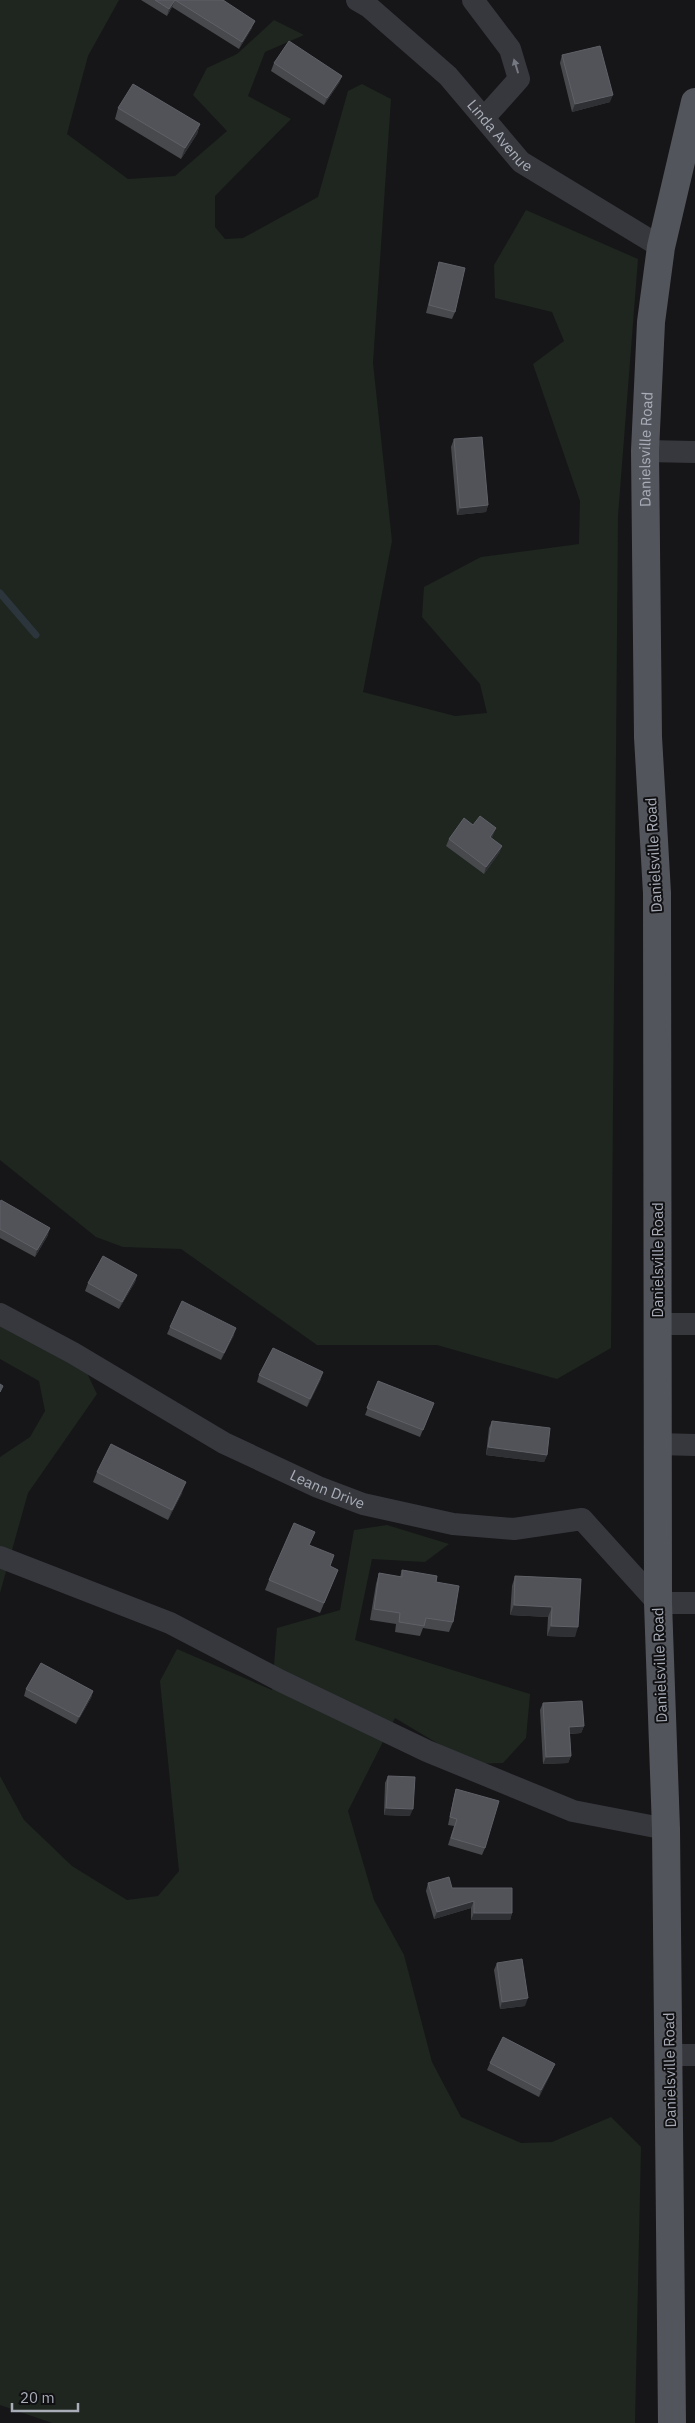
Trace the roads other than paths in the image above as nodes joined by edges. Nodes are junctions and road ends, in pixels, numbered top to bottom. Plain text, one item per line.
1 (357, 0) edge
2 (473, 0) edge
3 (695, 102) edge
4 (484, 118) junction
5 (661, 246) junction
6 (645, 451) junction
7 (695, 452) edge
8 (0, 1314) edge
9 (658, 1324) junction
10 (695, 1324) edge
11 (658, 1444) junction
12 (695, 1445) edge
13 (0, 1557) edge
14 (658, 1602) junction
15 (695, 1603) edge
16 (666, 1829) junction
17 (683, 2055) edge
18 (672, 2423) edge

1 - 4 street, Linda Avenue
4 -> 2 street
3 - 5 main road, Danielsville Road
4 - 5 street, Linda Avenue
5 - 6 main road, Danielsville Road
6 - 7 street
6 - 9 main road, Danielsville Road
8 - 14 street, Leann Drive
9 - 10 street
9 - 11 main road, Danielsville Road
11 - 12 street
11 - 14 main road, Danielsville Road
13 - 16 street
14 - 15 street
14 - 16 main road, Danielsville Road
16 - 17 main road, Danielsville Road
17 - 18 main road, Danielsville Road

